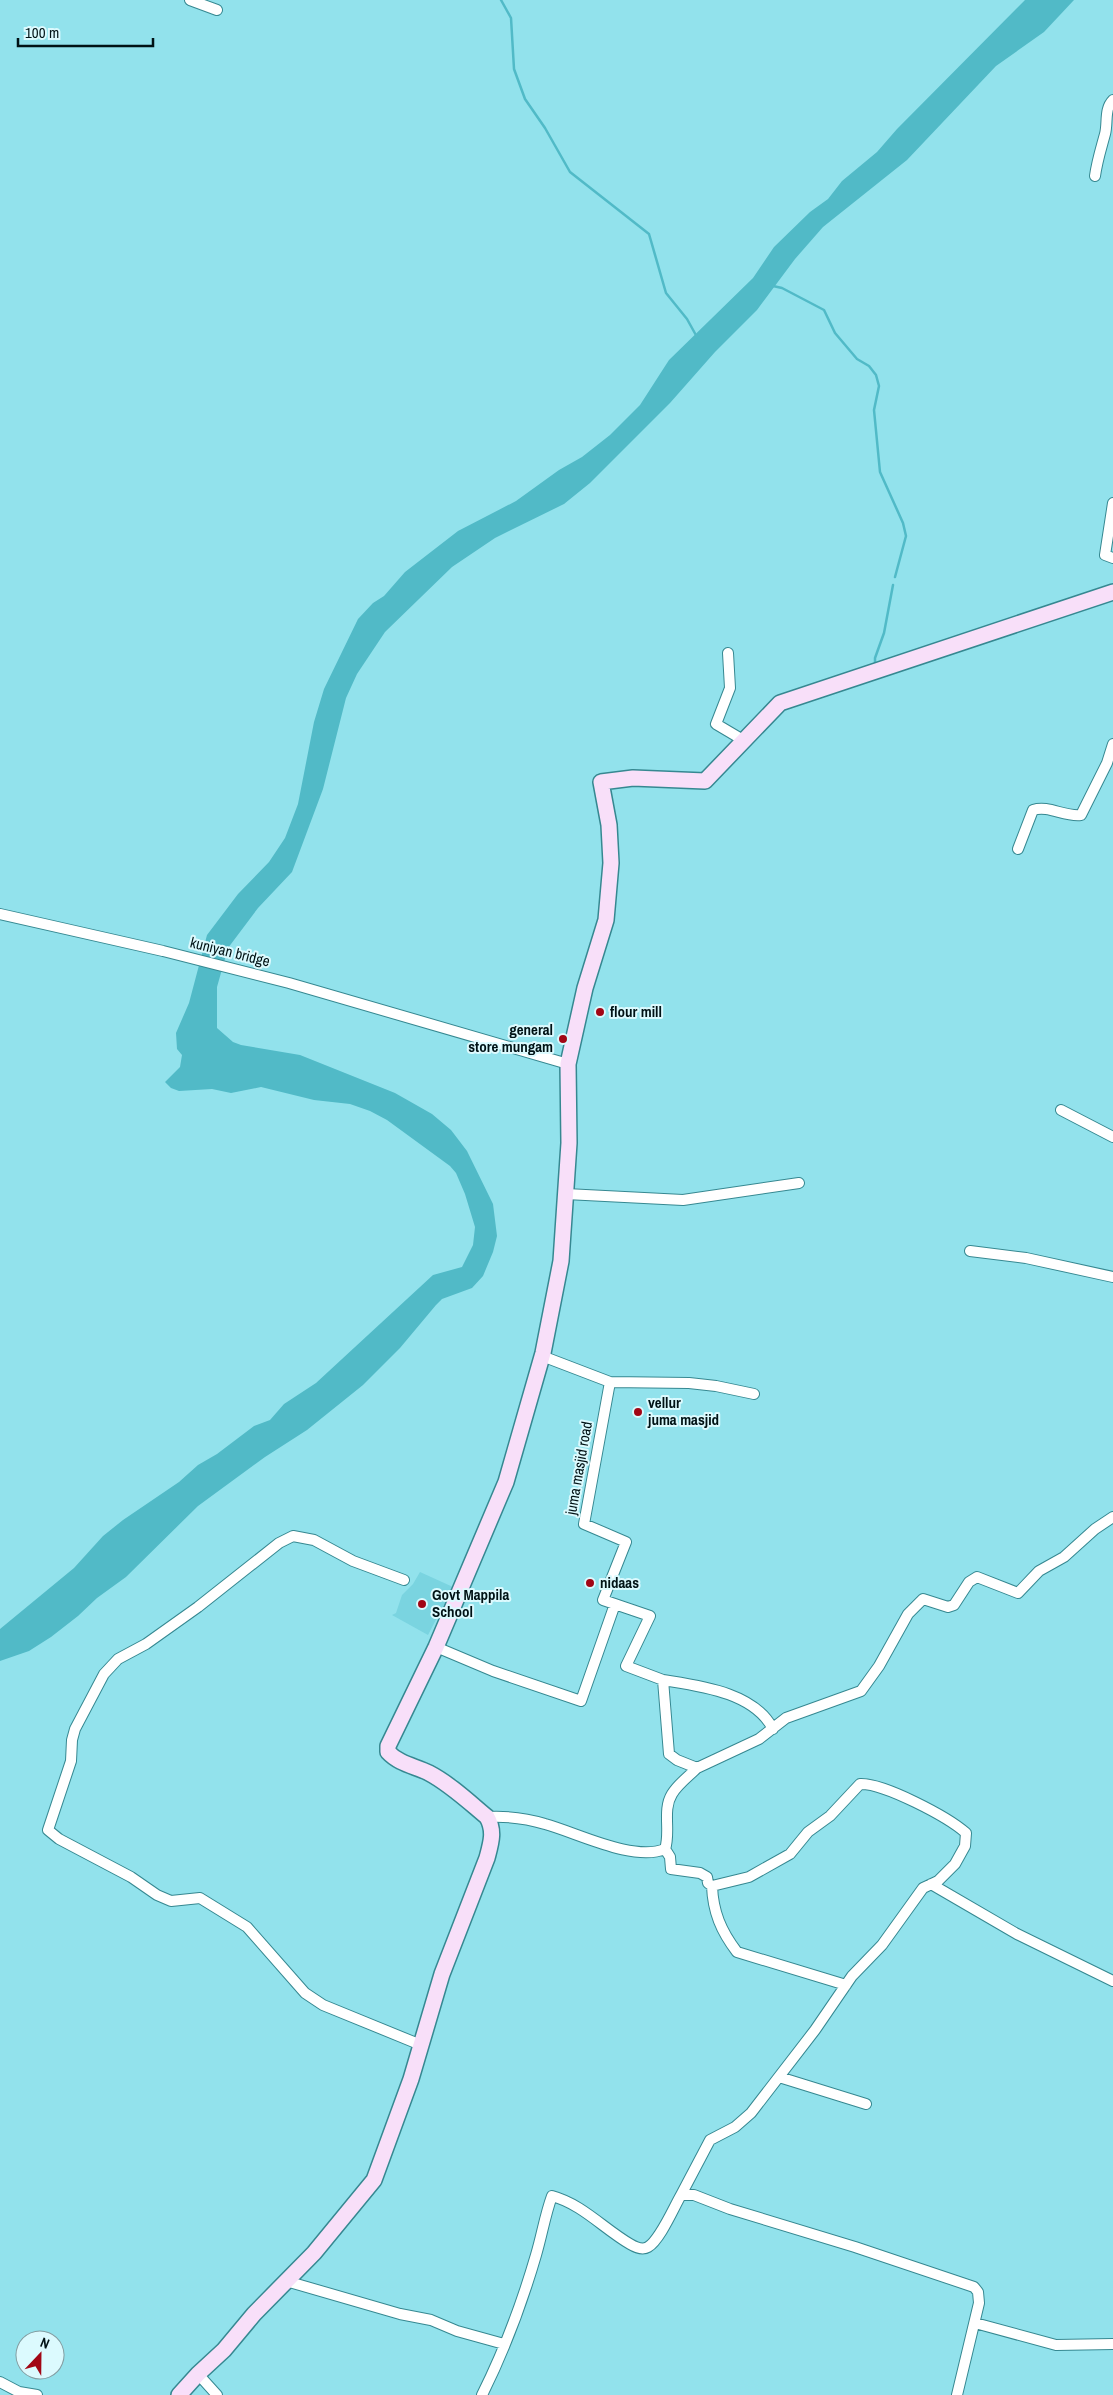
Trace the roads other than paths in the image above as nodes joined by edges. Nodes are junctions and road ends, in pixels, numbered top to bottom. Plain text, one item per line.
1 (190, 0) edge
2 (217, 10) dead end
3 (1113, 100) edge
4 (1095, 176) dead end
5 (1113, 503) edge
6 (1113, 558) edge
7 (1113, 592) edge
8 (728, 653) dead end
9 (743, 740) junction
10 (1113, 744) edge
11 (1018, 849) dead end
12 (0, 914) edge
13 (568, 1064) junction
14 (1061, 1110) dead end
15 (1113, 1137) edge
16 (799, 1183) dead end
17 (566, 1194) junction
18 (970, 1251) dead end
19 (1113, 1277) edge
20 (542, 1356) junction
21 (610, 1382) junction
22 (754, 1394) dead end
23 (1113, 1517) edge
24 (404, 1580) dead end
25 (615, 1604) junction
26 (436, 1647) junction
27 (663, 1680) junction
28 (773, 1729) junction
29 (697, 1768) junction
30 (487, 1817) junction
31 (665, 1849) junction
32 (931, 1884) junction
33 (712, 1886) junction
34 (1113, 1981) edge
35 (846, 1985) junction
36 (421, 2045) junction
37 (778, 2077) junction
38 (866, 2104) dead end
39 (681, 2195) junction
40 (286, 2281) junction
41 (975, 2323) junction
42 (504, 2344) junction
43 (1113, 2344) edge
44 (198, 2374) junction
45 (0, 2382) edge
46 (37, 2395) edge
47 (179, 2395) edge
48 (218, 2395) edge
49 (482, 2395) edge
50 (957, 2395) edge

1 - 2 street
3 - 4 street
5 - 6 street
7 - 9 main road
8 - 9 street
9 - 13 main road
10 - 11 street
12 - 13 street, kuniyan bridge
13 - 17 main road
14 - 15 street
16 - 17 street
17 - 20 main road
18 - 19 street
20 - 21 street
20 - 26 main road
21 - 22 street
21 - 25 street, juma masjid road
23 - 28 street
24 - 36 street
25 - 26 street
25 - 27 street
26 - 30 main road
27 - 28 street
27 - 29 street
28 - 29 street
29 - 31 street
30 - 31 street
30 - 36 main road
31 - 33 street
32 - 33 street
32 - 34 street
32 - 35 street
33 - 35 street
35 - 37 street
36 - 40 main road
37 - 38 street
37 - 39 street
39 - 41 street
39 - 42 street
40 - 42 street
40 - 44 main road
41 - 43 street
41 - 50 street
42 - 49 street
44 - 47 main road
44 - 48 street
45 - 46 street

